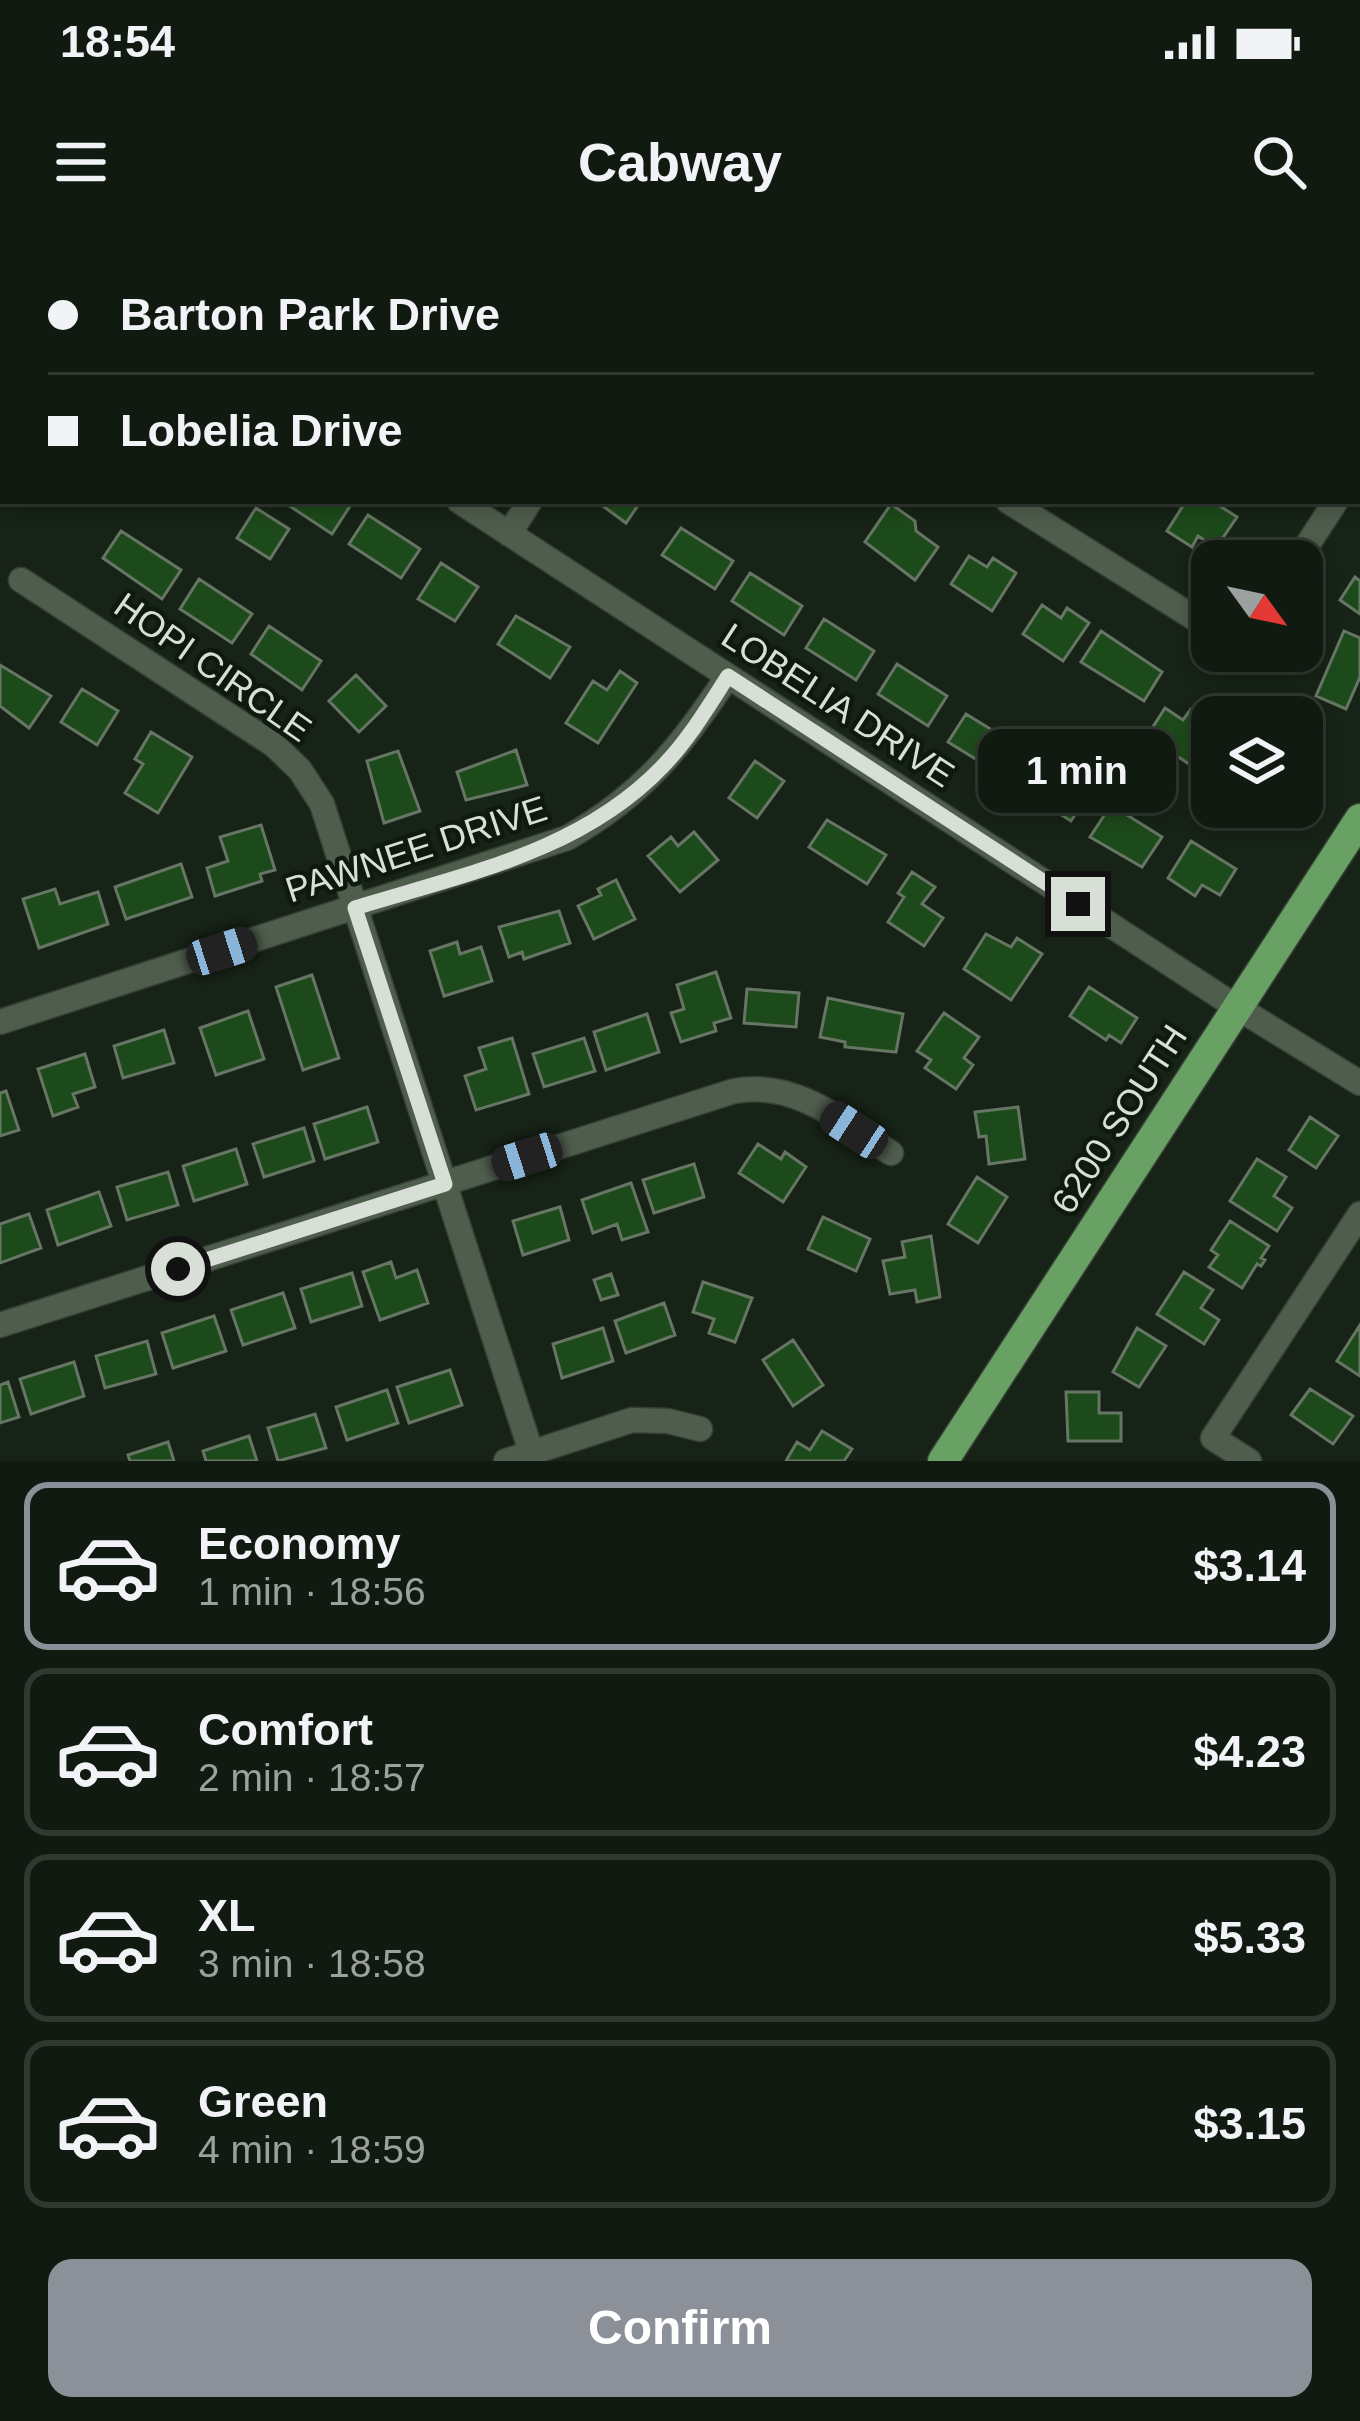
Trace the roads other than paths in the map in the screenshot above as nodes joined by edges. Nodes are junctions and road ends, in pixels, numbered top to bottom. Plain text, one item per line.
1 (464, 504) edge
2 (528, 504) edge
3 (1013, 504) edge
4 (1334, 504) edge
5 (509, 533) junction
6 (1311, 540) edge
7 (21, 580) dead end
8 (1191, 616) edge
9 (728, 676) junction
10 (1360, 819) edge
11 (355, 908) junction
12 (1238, 1008) junction
13 (0, 1022) edge
14 (1360, 1083) edge
15 (890, 1153) dead end
16 (445, 1184) junction
17 (1360, 1214) edge
18 (0, 1325) edge
19 (700, 1430) dead end
20 (524, 1458) edge
21 (943, 1461) edge
22 (1249, 1461) edge

1 - 5 street, LOBELIA DRIVE
2 - 5 street
3 - 8 street
4 - 6 street
5 - 9 street, LOBELIA DRIVE
7 - 11 street, HOPI CIRCLE
9 - 11 street, PAWNEE DRIVE
9 - 12 street, LOBELIA DRIVE
10 - 12 main road, 6200 SOUTH
11 - 13 street, PAWNEE DRIVE
11 - 16 street, HOPI CIRCLE
12 - 14 street, LOBELIA DRIVE
12 - 21 main road, 6200 SOUTH
15 - 16 street
16 - 18 street
16 - 20 street, HOPI CIRCLE
17 - 22 street
19 - 20 street

